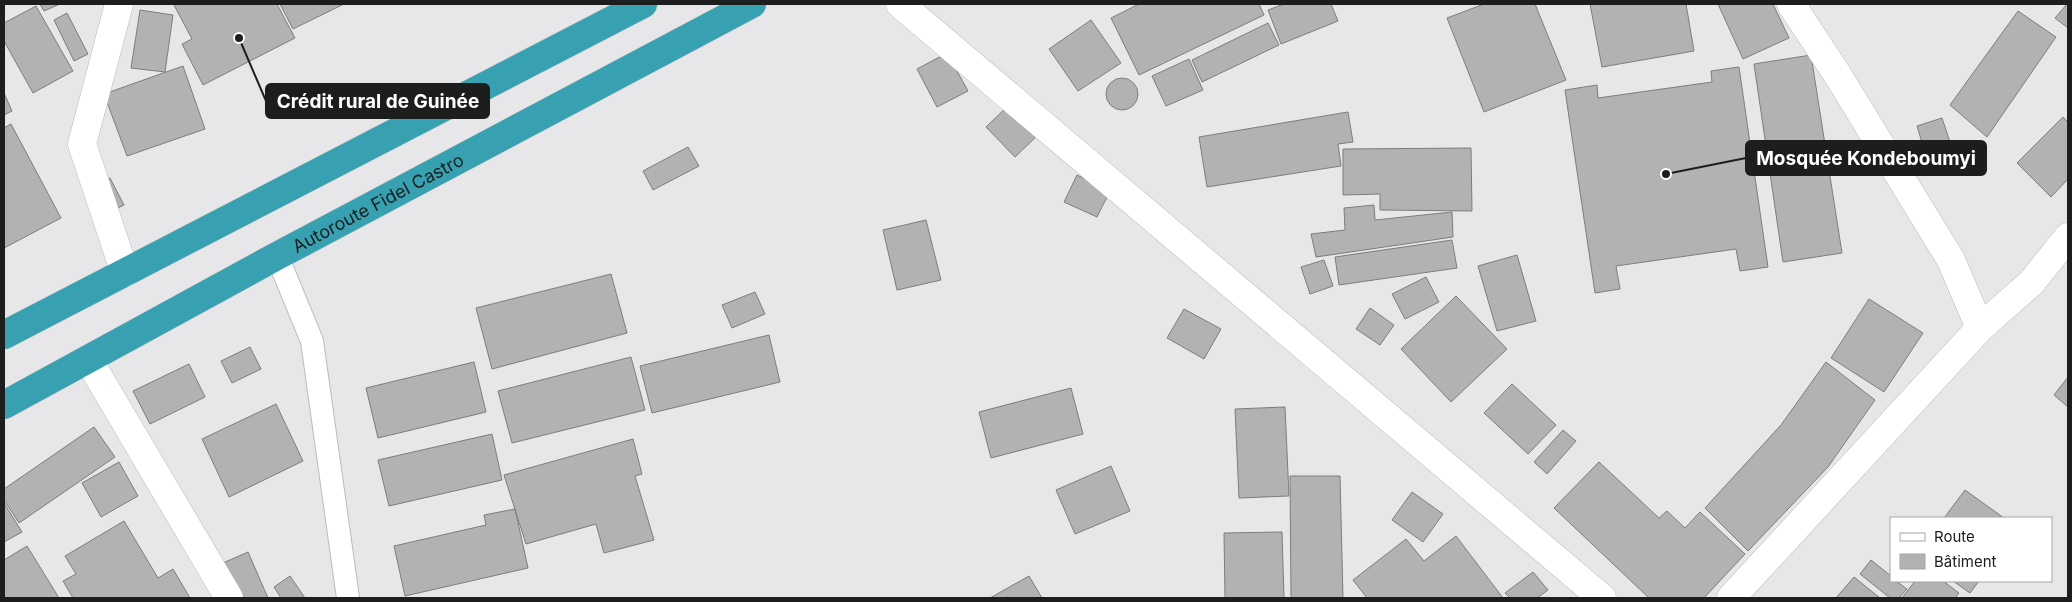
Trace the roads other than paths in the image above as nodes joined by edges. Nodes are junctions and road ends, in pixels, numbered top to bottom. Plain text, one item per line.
1 (119, 4) edge
2 (643, 4) edge
3 (752, 4) edge
4 (900, 4) edge
5 (1791, 4) edge
6 (2068, 238) edge
7 (277, 256) junction
8 (125, 272) junction
9 (1980, 328) junction
10 (4, 335) edge
11 (88, 359) junction
12 (4, 405) edge
13 (229, 598) edge
14 (348, 598) edge
15 (1602, 598) edge
16 (1731, 598) edge

1 - 8 street
2 - 8 highway
3 - 7 highway, Autoroute Fidel Castro
4 - 15 street
5 - 9 street
6 - 9 street
7 - 11 highway, Autoroute Fidel Castro
7 - 14 lane
8 - 10 highway
9 - 16 street
11 - 12 highway, Autoroute Fidel Castro
11 - 13 street

